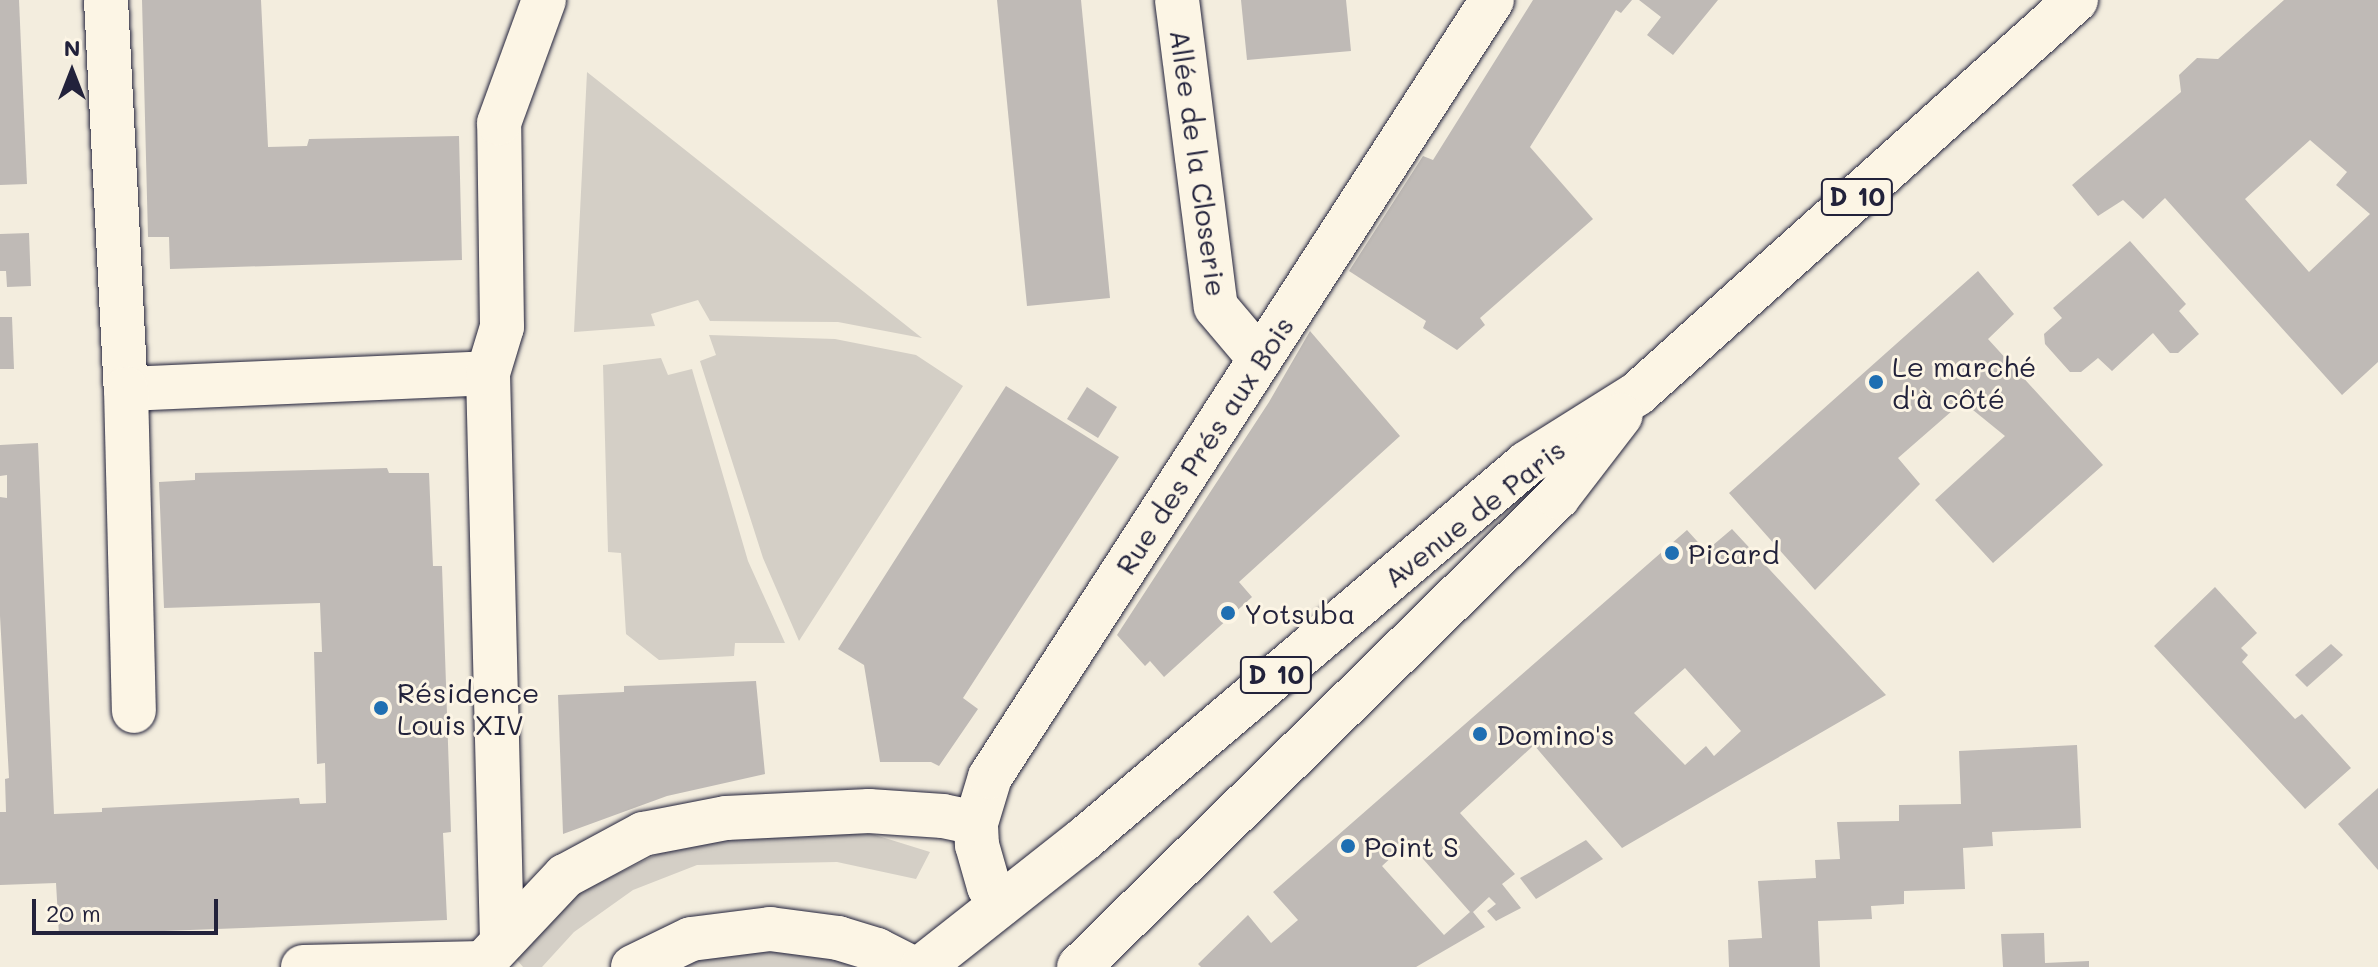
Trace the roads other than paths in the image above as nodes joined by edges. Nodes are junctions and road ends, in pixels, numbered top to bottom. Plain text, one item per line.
1 (106, 0) edge
2 (544, 0) edge
3 (1177, 0) edge
4 (1492, 0) edge
5 (2076, 0) edge
6 (1260, 359) junction
7 (488, 373) junction
8 (126, 389) junction
9 (1637, 394) junction
10 (134, 711) dead end
11 (976, 823) junction
12 (1000, 905) junction
13 (491, 957) edge
14 (303, 967) edge
15 (633, 967) edge
16 (910, 967) edge
17 (922, 967) edge
18 (1079, 967) edge

1 - 8 street
2 - 7 street
3 - 6 street, Allée de la Closerie
4 - 6 street, Rue des Prés aux Bois
5 - 9 street, D 10
6 - 11 street, Rue des Prés aux Bois
7 - 8 street
7 - 13 street
8 - 10 street
9 - 12 street, Avenue de Paris / D 10
9 - 18 street, Avenue de Paris / D 10
11 - 12 street, Rue des Prés aux Bois
11 - 13 street
12 - 17 street, Avenue de Paris / D 10
13 - 14 street
15 - 16 street

